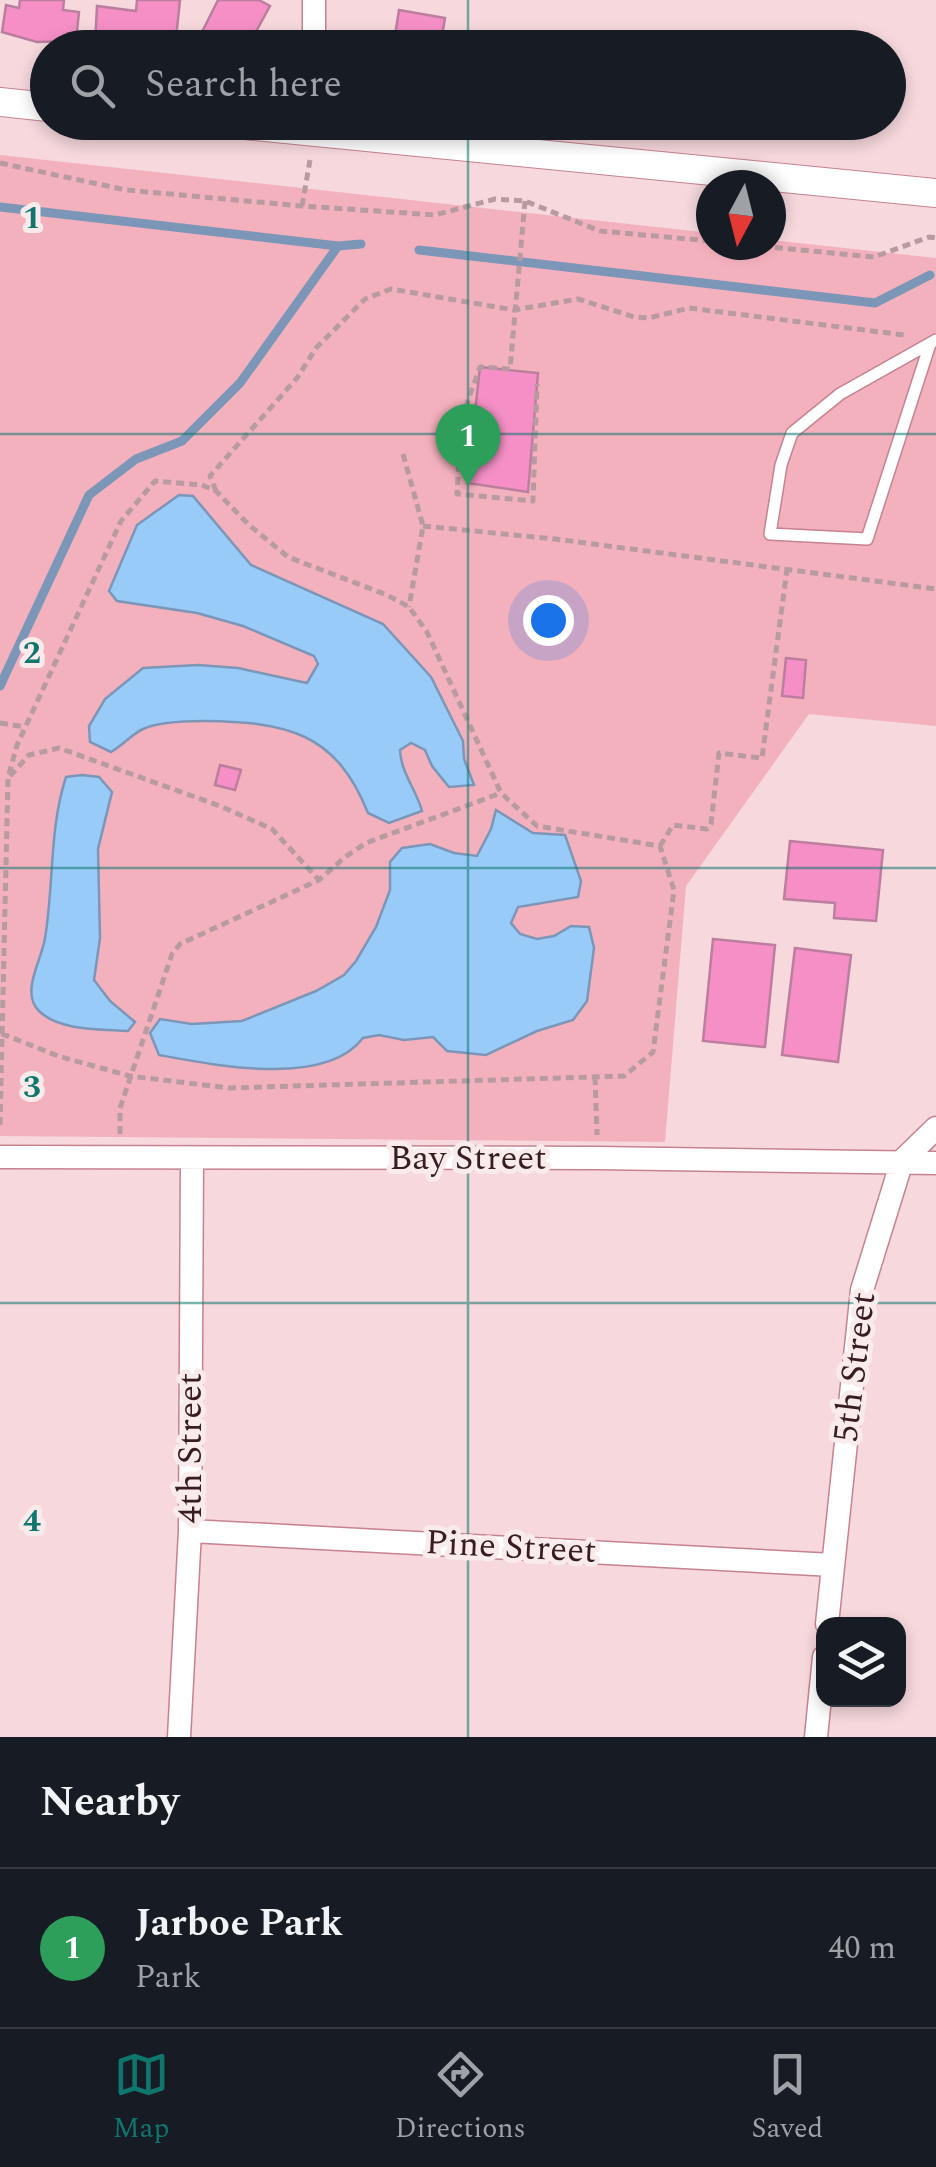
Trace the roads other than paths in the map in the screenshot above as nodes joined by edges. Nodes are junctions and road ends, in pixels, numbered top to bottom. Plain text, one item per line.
1 (314, 0) edge
2 (314, 30) edge
3 (0, 102) edge
4 (30, 105) edge
5 (437, 140) edge
6 (936, 193) edge
7 (933, 342) edge
8 (936, 1128) edge
9 (0, 1158) edge
10 (192, 1158) junction
11 (902, 1161) junction
12 (936, 1164) edge
13 (190, 1531) junction
14 (832, 1565) junction
15 (828, 1617) edge
16 (819, 1707) edge
17 (179, 1737) edge
18 (816, 1737) edge

1 - 2 street
3 - 4 street
5 - 6 street
7 - 7 lane
8 - 11 street, 5th Street
9 - 10 street, Bay Street
10 - 11 street, Bay Street
10 - 13 street, 4th Street
11 - 12 street, Bay Street
11 - 14 street, 5th Street
13 - 14 street, Pine Street
13 - 17 street, 4th Street
14 - 15 street, 5th Street
16 - 18 street

